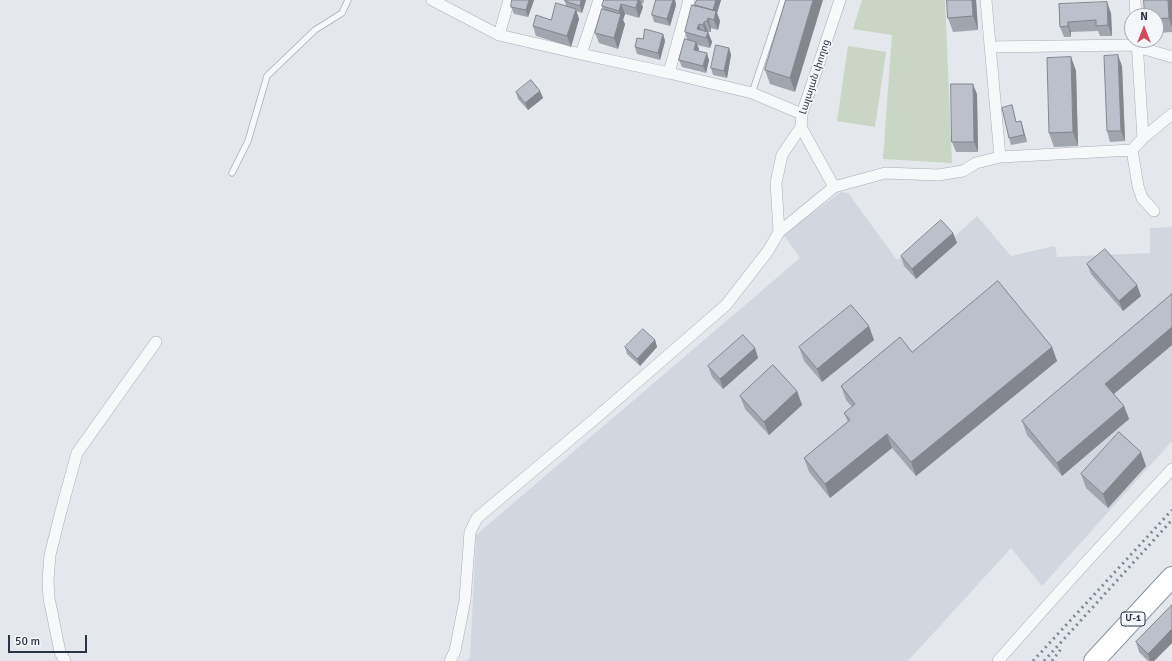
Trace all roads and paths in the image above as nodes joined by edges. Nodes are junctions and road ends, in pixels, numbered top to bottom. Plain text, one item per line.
1 (348, 0) edge
2 (432, 0) edge
3 (509, 0) edge
4 (599, 0) edge
5 (689, 0) edge
6 (783, 0) edge
7 (840, 0) edge
8 (986, 0) edge
9 (499, 35) junction
10 (1124, 45) edge
11 (990, 47) junction
12 (1137, 48) edge
13 (1146, 48) edge
14 (581, 54) junction
15 (1172, 57) edge
16 (669, 73) junction
17 (752, 93) junction
18 (802, 114) junction
19 (1172, 114) edge
20 (801, 127) junction
21 (1143, 138) junction
22 (1132, 150) junction
23 (1000, 157) junction
24 (232, 174) dead end
25 (838, 190) junction
26 (1154, 211) dead end
27 (779, 232) junction
28 (156, 342) dead end
29 (1172, 469) edge
30 (1172, 577) edge
31 (64, 661) edge
32 (450, 661) edge
33 (998, 661) edge
34 (1094, 661) edge

1 - 24 lane
2 - 9 street
3 - 9 street
4 - 14 street
5 - 16 street
6 - 17 lane
7 - 18 street, Լալայան փողոց
8 - 11 street
9 - 14 street
10 - 11 street
11 - 23 street
12 - 21 street
13 - 15 street
14 - 16 street
16 - 17 street
17 - 18 street
18 - 20 street, Լալայան փողոց
19 - 21 street
20 - 25 street, Լալայան փողոց
20 - 27 street
21 - 22 street
22 - 23 street
22 - 26 street
23 - 25 street
25 - 27 street
27 - 32 street
28 - 31 street
29 - 33 street
30 - 34 highway, Մ-1

